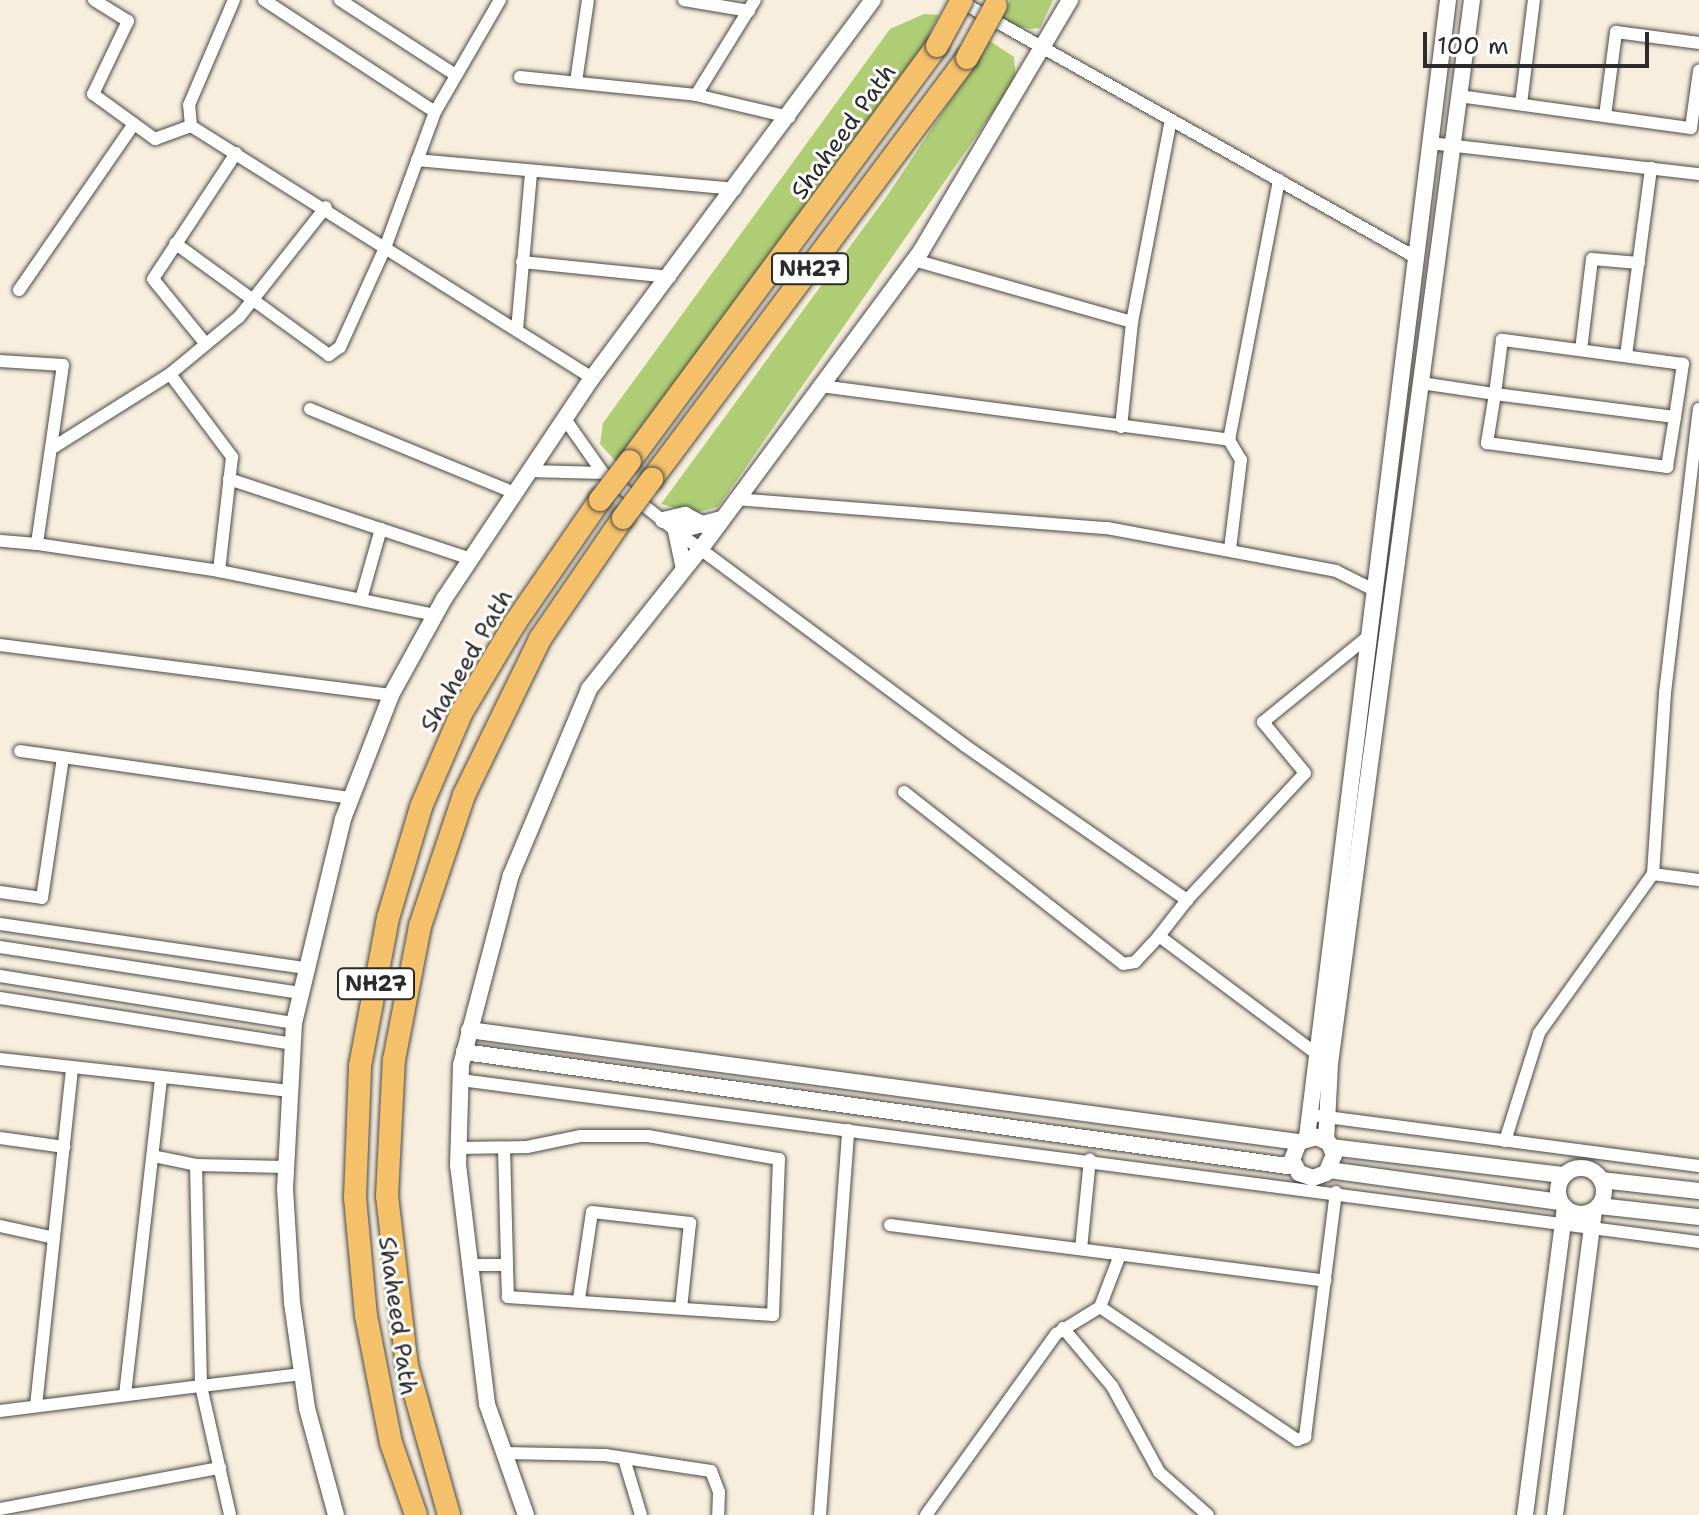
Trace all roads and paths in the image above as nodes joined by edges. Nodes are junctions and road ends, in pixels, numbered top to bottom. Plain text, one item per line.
1 (94, 0) edge
2 (234, 0) edge
3 (264, 0) edge
4 (340, 0) edge
5 (500, 0) edge
6 (588, 0) edge
7 (684, 0) edge
8 (873, 0) edge
9 (960, 0) edge
10 (1070, 0) edge
11 (1448, 0) edge
12 (1472, 0) edge
13 (1534, 0) edge
14 (997, 2) edge
15 (752, 5) edge
16 (1699, 43) edge
17 (1043, 48) junction
18 (1699, 71) edge
19 (454, 74) junction
20 (520, 77) dead end
21 (576, 82) junction
22 (696, 95) junction
23 (1459, 96) junction
24 (1521, 104) junction
25 (435, 112) junction
26 (1605, 116) junction
27 (789, 117) junction
28 (1171, 120) junction
29 (134, 124) junction
30 (191, 126) junction
31 (1430, 143) junction
32 (1452, 145) junction
33 (236, 153) junction
34 (417, 160) junction
35 (1651, 168) junction
36 (531, 172) junction
37 (1699, 174) edge
38 (1279, 180) junction
39 (736, 189) junction
40 (326, 207) junction
41 (175, 243) junction
42 (385, 248) junction
43 (1415, 257) junction
44 (914, 260) junction
45 (522, 262) junction
46 (1639, 263) junction
47 (670, 277) junction
48 (19, 290) dead end
49 (256, 297) junction
50 (1132, 322) junction
51 (517, 330) junction
52 (205, 343) junction
53 (1581, 350) junction
54 (1626, 356) junction
55 (0, 361) edge
56 (170, 374) junction
57 (592, 378) junction
58 (1421, 383) junction
59 (821, 386) junction
60 (1495, 394) junction
61 (310, 409) dead end
62 (1699, 409) edge
63 (1675, 417) junction
64 (565, 419) junction
65 (1121, 427) junction
66 (1229, 440) junction
67 (54, 447) junction
68 (529, 471) junction
69 (603, 473) junction
70 (229, 479) junction
71 (515, 493) junction
72 (735, 499) junction
73 (721, 519) junction
74 (669, 526) junction
75 (381, 529) junction
76 (1685, 529) junction
77 (1699, 531) edge
78 (0, 543) edge
79 (37, 544) junction
80 (702, 547) junction
81 (1230, 549) junction
82 (471, 559) junction
83 (684, 569) junction
84 (219, 571) junction
85 (1372, 589) junction
86 (361, 599) junction
87 (435, 615) junction
88 (1365, 639) junction
89 (0, 645) edge
90 (391, 695) junction
91 (20, 751) dead end
92 (63, 758) junction
93 (904, 792) dead end
94 (351, 798) junction
95 (1653, 874) junction
96 (1699, 880) edge
97 (0, 892) edge
98 (1187, 900) junction
99 (0, 924) edge
100 (1159, 936) junction
101 (0, 947) edge
102 (306, 968) junction
103 (0, 976) edge
104 (301, 993) junction
105 (0, 998) edge
106 (294, 1023) junction
107 (469, 1030) junction
108 (293, 1044) junction
109 (464, 1052) junction
110 (1315, 1053) junction
111 (0, 1059) edge
112 (1330, 1064) junction
113 (72, 1068) junction
114 (161, 1080) junction
115 (461, 1080) junction
116 (290, 1091) junction
117 (1308, 1114) junction
118 (1327, 1116) junction
119 (848, 1130) junction
120 (0, 1138) edge
121 (1303, 1140) junction
122 (1505, 1141) junction
123 (1329, 1144) junction
124 (64, 1147) junction
125 (459, 1148) junction
126 (504, 1148) junction
127 (153, 1156) junction
128 (1090, 1159) junction
129 (196, 1165) junction
130 (1699, 1166) edge
131 (286, 1167) junction
132 (1295, 1167) junction
133 (1329, 1170) junction
134 (1564, 1175) junction
135 (1601, 1180) junction
136 (1699, 1191) edge
137 (1336, 1192) junction
138 (1563, 1211) junction
139 (1595, 1215) junction
140 (1699, 1217) edge
141 (890, 1225) dead end
142 (0, 1226) edge
143 (54, 1238) junction
144 (1699, 1242) edge
145 (1081, 1249) junction
146 (1120, 1255) junction
147 (468, 1265) junction
148 (507, 1265) junction
149 (1325, 1281) junction
150 (579, 1299) junction
151 (1100, 1307) junction
152 (681, 1308) junction
153 (1063, 1328) junction
154 (302, 1374) junction
155 (201, 1386) junction
156 (125, 1395) junction
157 (36, 1406) junction
158 (0, 1411) edge
159 (504, 1453) junction
160 (625, 1462) junction
161 (220, 1468) junction
162 (0, 1509) edge
163 (230, 1515) edge
164 (336, 1515) edge
165 (416, 1515) edge
166 (449, 1515) edge
167 (526, 1515) edge
168 (641, 1515) edge
169 (718, 1515) edge
170 (820, 1515) edge
171 (926, 1515) edge
172 (1208, 1515) edge
173 (1525, 1515) edge
174 (1555, 1515) edge

1 - 29 street
2 - 30 street
3 - 25 street
4 - 19 street
5 - 19 street
6 - 21 street
7 - 15 street
8 - 27 street
9 - 17 street
9 - 165 highway, Shaheed Path / NH27, bridge
10 - 17 street
11 - 31 street
12 - 23 street
13 - 24 street
14 - 166 highway, Shaheed Path / NH27, bridge
15 - 22 street
16 - 26 street
17 - 28 street
17 - 44 street
18 - 26 street
19 - 25 street
20 - 21 street
21 - 22 street
22 - 27 street
23 - 24 street
23 - 32 street
24 - 26 street
25 - 34 street
27 - 39 street
28 - 38 street
28 - 50 street
29 - 30 street
29 - 48 street
30 - 33 street
31 - 32 street
31 - 43 street
32 - 35 street
32 - 58 street
33 - 40 street
33 - 41 street
34 - 36 street
34 - 42 street
35 - 37 street
35 - 46 street
36 - 39 street
36 - 45 street
38 - 43 street
38 - 66 street
39 - 47 street
40 - 42 street
40 - 49 street
41 - 49 street
41 - 52 street
42 - 49 street
42 - 51 street
43 - 85 street
44 - 50 street
44 - 59 street
45 - 47 street
45 - 51 street
46 - 53 street
46 - 54 street
47 - 57 street
49 - 52 street
50 - 65 street
51 - 57 street
52 - 56 street
53 - 54 street
53 - 60 street
54 - 63 street
55 - 67 street
56 - 67 street
56 - 70 street
57 - 64 street
58 - 60 street
58 - 112 street
59 - 65 street
59 - 72 street
60 - 63 street
60 - 63 street
61 - 71 street
62 - 76 street
64 - 68 street
64 - 69 street
65 - 66 street
66 - 81 street
67 - 79 street
68 - 69 street
68 - 71 street
69 - 74 street
70 - 75 street
70 - 84 street
71 - 82 street
72 - 73 street
72 - 81 street
73 - 74 street
73 - 80 street
74 - 80 street
74 - 83 street
75 - 82 street
75 - 86 street
76 - 77 street
76 - 95 street
78 - 79 street
79 - 84 street
80 - 83 street
80 - 98 street
81 - 85 street
82 - 87 street
83 - 107 street
84 - 86 street
85 - 88 street
86 - 87 street
87 - 90 street
88 - 98 street
88 - 110 street
89 - 90 street
90 - 94 street
91 - 92 street
92 - 94 street
92 - 97 street
93 - 100 street
94 - 102 street
95 - 96 street
95 - 122 street
98 - 100 street
99 - 102 street
100 - 110 street
101 - 104 street
102 - 104 street
103 - 106 street
104 - 106 street
105 - 108 street
106 - 108 street
107 - 109 street
107 - 121 street
108 - 116 street
109 - 115 street
109 - 132 street
110 - 112 street
110 - 117 street
111 - 113 street
112 - 118 street
113 - 114 street
113 - 124 street
114 - 116 street
114 - 127 street
115 - 119 street
115 - 125 street
116 - 131 street
117 - 118 street
117 - 121 street
118 - 122 street
118 - 123 street
119 - 128 street
119 - 170 street
120 - 124 street
121 - 123 street
121 - 132 street
122 - 130 street
123 - 133 street
123 - 134 street
124 - 143 street
125 - 126 street
125 - 147 street
126 - 148 street
126 - 152 street
127 - 129 street
127 - 156 street
128 - 137 street
128 - 145 street
129 - 131 street
129 - 155 street
131 - 154 street
132 - 133 street
133 - 138 street
134 - 135 street
134 - 138 street
135 - 136 street
135 - 139 street
137 - 138 street
137 - 149 street
138 - 139 street
138 - 173 street
139 - 140 street
139 - 144 street
139 - 174 street
141 - 145 street
142 - 143 street
143 - 157 street
145 - 146 street
146 - 149 street
146 - 151 street
147 - 148 street
147 - 159 street
148 - 150 street
149 - 151 street
150 - 152 street
150 - 152 street
151 - 153 street
153 - 171 street
153 - 172 street
154 - 155 street
154 - 164 street
155 - 156 street
155 - 161 street
156 - 157 street
157 - 158 street
159 - 160 street
159 - 167 street
160 - 168 street
160 - 169 street
161 - 162 street
161 - 163 street

